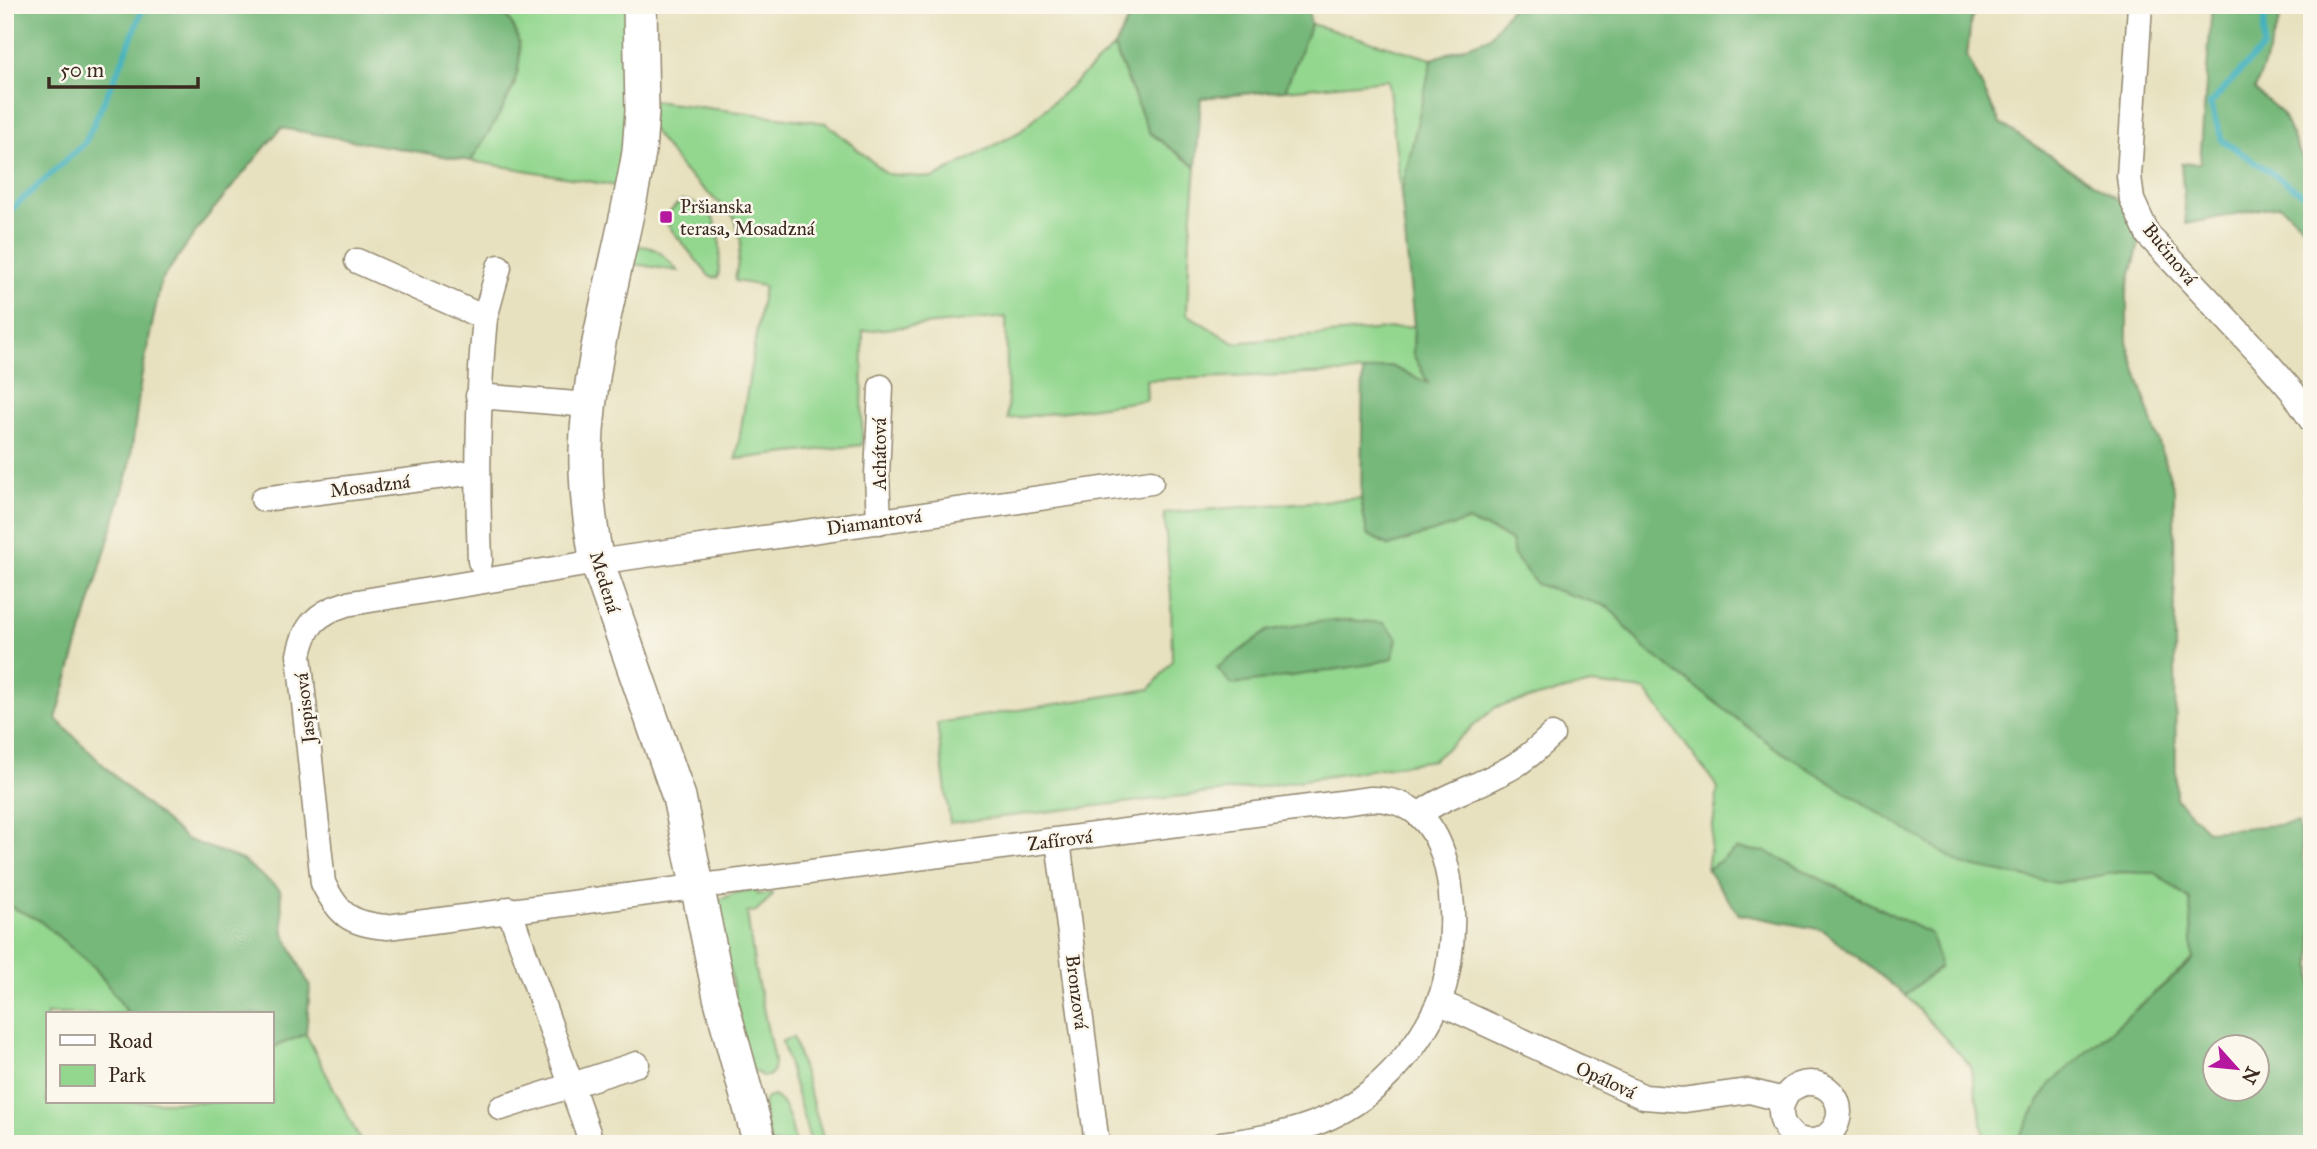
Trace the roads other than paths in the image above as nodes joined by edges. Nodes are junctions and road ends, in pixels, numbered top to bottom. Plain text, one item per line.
1 (640, 5) edge
2 (2140, 5) edge
3 (357, 261) dead end
4 (499, 267) dead end
5 (485, 318) junction
6 (881, 387) dead end
7 (478, 396) junction
8 (589, 405) junction
9 (2312, 421) edge
10 (476, 472) junction
11 (1152, 482) dead end
12 (263, 499) dead end
13 (879, 522) junction
14 (480, 561) dead end
15 (597, 562) junction
16 (1552, 735) dead end
17 (1419, 815) junction
18 (1058, 841) junction
19 (698, 886) junction
20 (509, 909) junction
21 (1438, 1002) junction
22 (637, 1063) dead end
23 (572, 1085) junction
24 (1784, 1100) dead end
25 (501, 1108) dead end
26 (592, 1144) edge
27 (760, 1144) edge
28 (1097, 1144) edge
29 (1222, 1144) edge

1 - 8 street, Medená
2 - 9 street, Bučinová
3 - 5 street
4 - 5 street
5 - 7 street
6 - 13 street, Achátová
7 - 8 street
7 - 10 street
8 - 15 street, Medená
10 - 12 street, Mosadzná
10 - 14 street
11 - 13 street, Diamantová
13 - 15 street, Diamantová
15 - 19 street, Medená
15 - 20 street, Jaspisová
16 - 17 street
17 - 18 street, Zafírová
17 - 21 street, Zafírová
18 - 19 street, Zafírová
18 - 28 street, Bronzová
19 - 20 street, Jaspisová
19 - 27 street, Medená
20 - 23 street
21 - 24 street, Opálová
21 - 29 street
22 - 23 street
23 - 25 street
23 - 26 street

